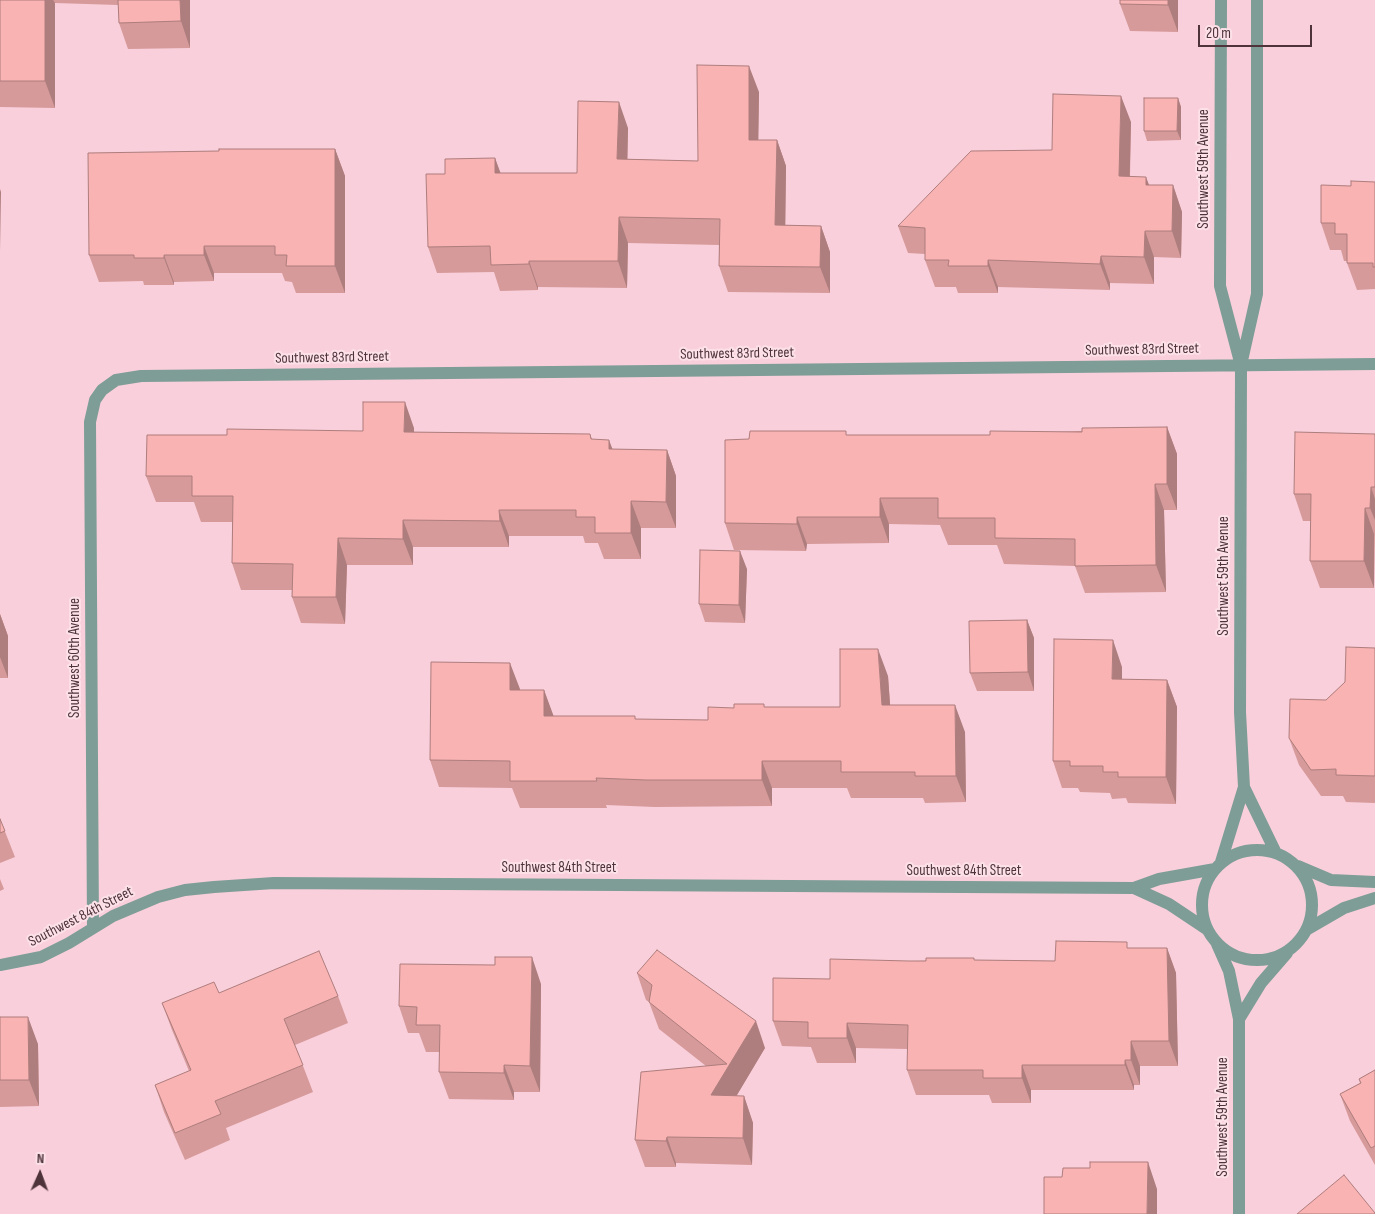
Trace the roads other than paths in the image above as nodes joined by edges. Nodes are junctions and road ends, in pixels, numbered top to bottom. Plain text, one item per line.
1 (1221, 0) edge
2 (1257, 0) edge
3 (1375, 364) edge
4 (1240, 365) junction
5 (102, 390) joint
6 (1244, 787) junction
7 (1276, 853) junction
8 (1218, 865) junction
9 (1296, 866) junction
10 (1375, 882) edge
11 (1134, 888) junction
12 (1375, 898) edge
13 (93, 928) junction
14 (1208, 930) junction
15 (1306, 930) junction
16 (1216, 941) junction
17 (1292, 948) junction
18 (0, 965) edge
19 (1239, 1019) junction
20 (1239, 1214) edge

1 - 4 street, Southwest 59th Avenue
2 - 4 street, Southwest 59th Avenue
3 - 4 street, Southwest 83rd Street
4 - 5 street, Southwest 83rd Street
4 - 6 street, Southwest 59th Avenue
5 - 13 street, Southwest 60th Avenue
6 - 7 street, Southwest 59th Avenue
6 - 8 street, Southwest 59th Avenue
7 - 8 street
7 - 9 street
8 - 11 street, Southwest 84th Street
8 - 14 street
9 - 10 street
9 - 15 street
11 - 13 street, Southwest 84th Street
11 - 14 street, Southwest 84th Street
12 - 15 street
13 - 18 street, Southwest 84th Street
14 - 16 street
15 - 17 street
16 - 17 street
16 - 19 street, Southwest 59th Avenue
17 - 19 street
19 - 20 street, Southwest 59th Avenue

